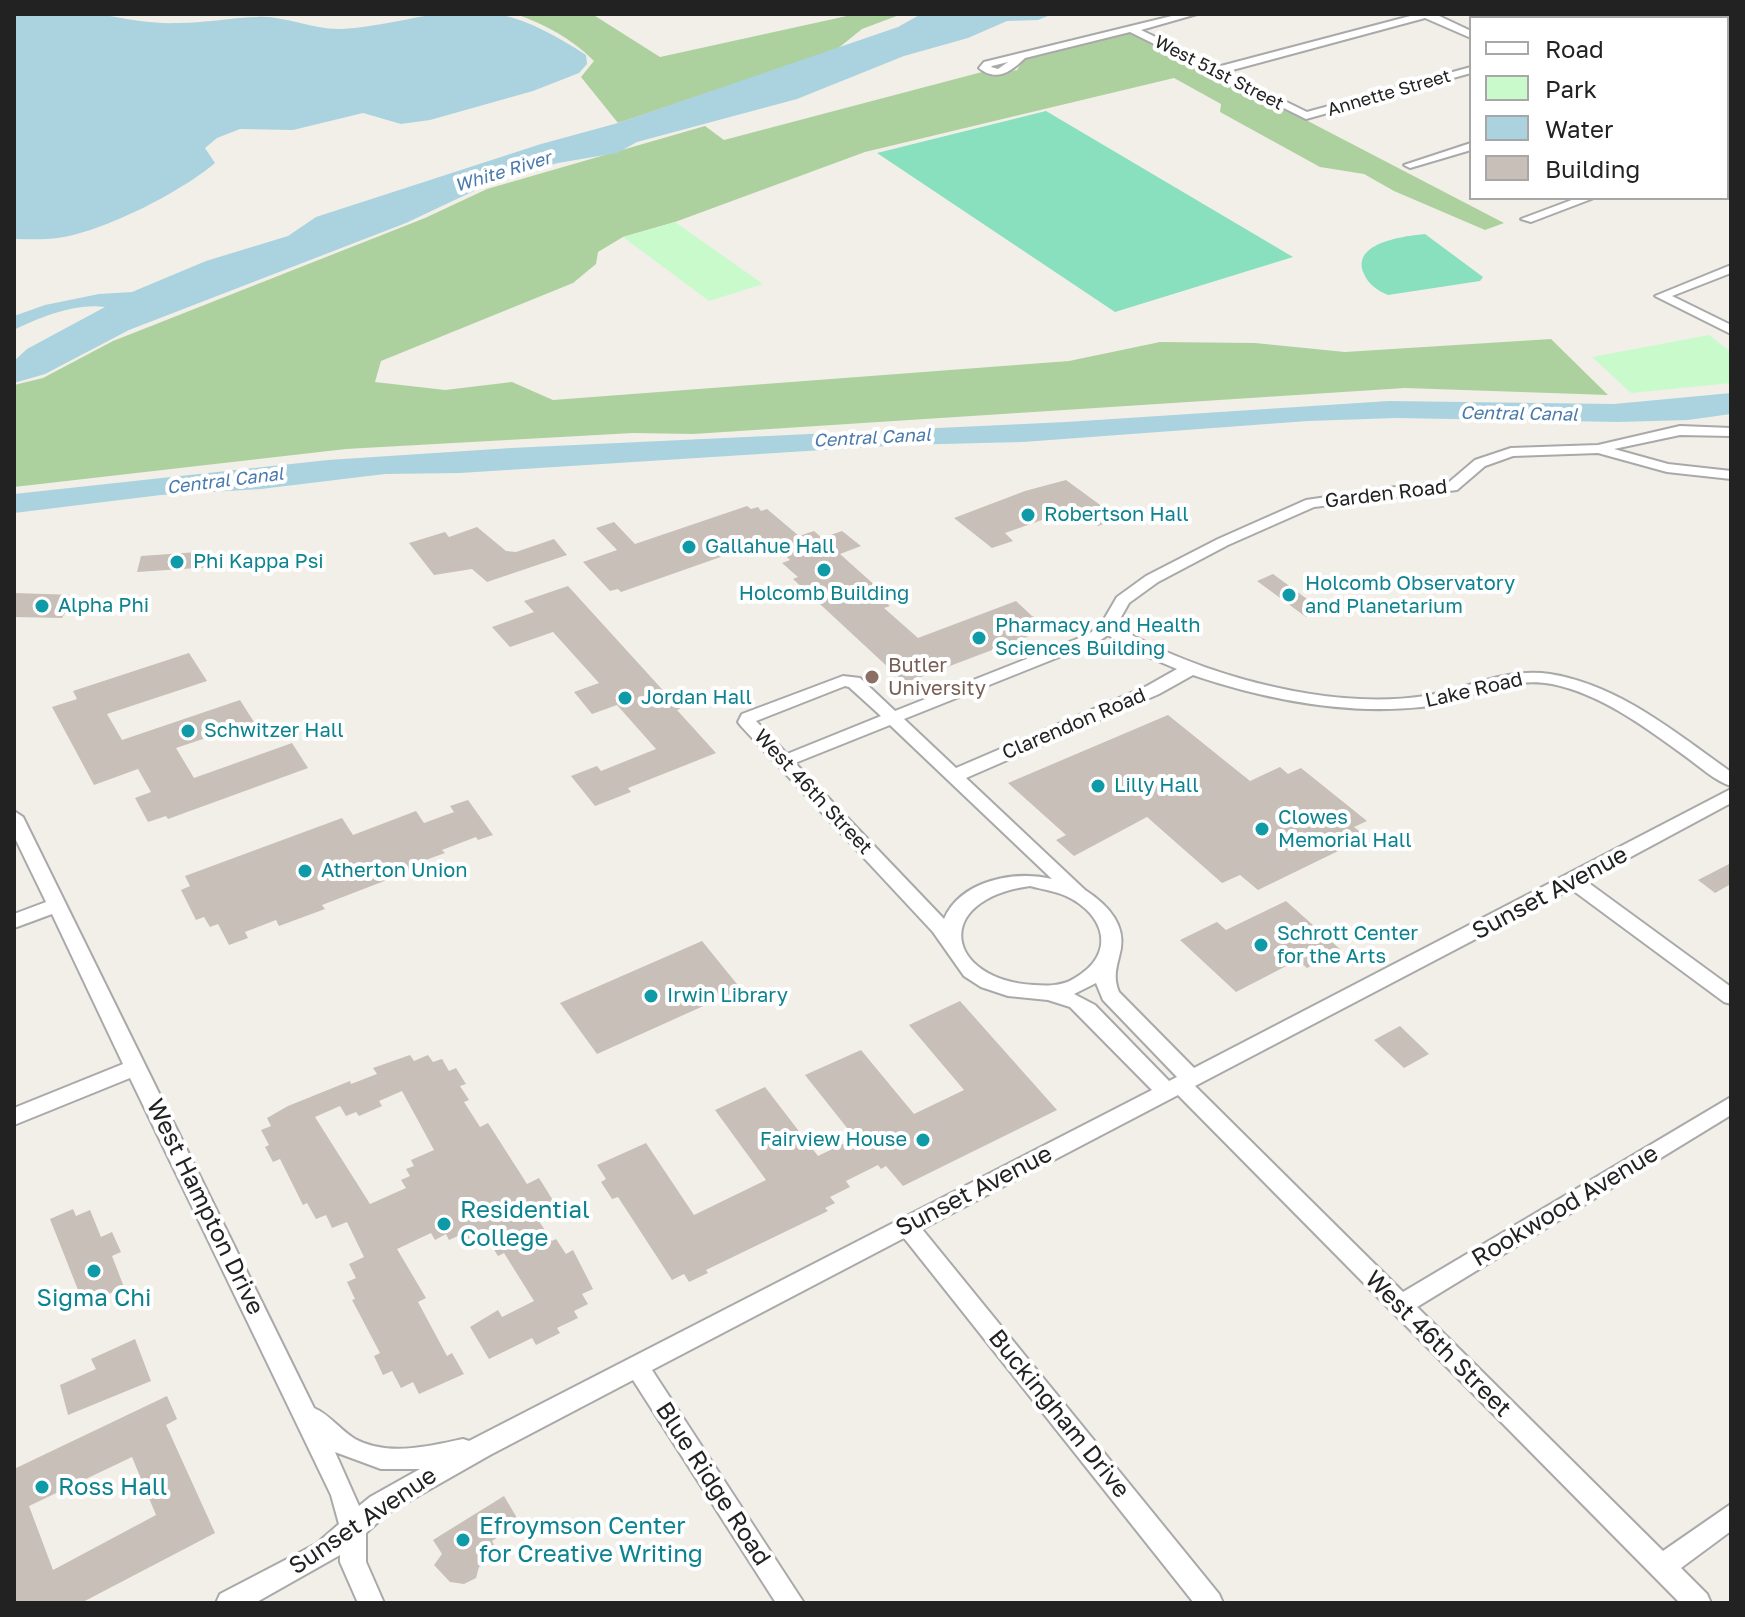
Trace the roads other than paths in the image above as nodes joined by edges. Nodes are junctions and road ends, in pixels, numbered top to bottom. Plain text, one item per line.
1 (1192, 14) edge
2 (1426, 14) edge
3 (1132, 29) junction
4 (1469, 34) edge
5 (1022, 55) dead end
6 (1215, 71) junction
7 (1469, 71) edge
8 (1306, 116) joint
9 (1469, 147) edge
10 (1410, 165) dead end
11 (1582, 200) edge
12 (1527, 219) dead end
13 (1731, 269) edge
14 (1731, 330) edge
15 (1731, 432) edge
16 (1598, 449) junction
17 (1731, 475) edge
18 (1107, 628) junction
19 (1192, 668) junction
20 (891, 719) junction
21 (784, 761) junction
22 (954, 776) junction
23 (1731, 780) edge
24 (1731, 795) edge
25 (14, 817) edge
26 (1573, 881) junction
27 (1076, 891) junction
28 (58, 905) junction
29 (14, 921) edge
30 (1108, 959) junction
31 (965, 965) junction
32 (1044, 993) junction
33 (1731, 997) edge
34 (136, 1067) junction
35 (1179, 1085) junction
36 (1731, 1105) edge
37 (14, 1117) edge
38 (907, 1226) junction
39 (1399, 1306) junction
40 (636, 1365) junction
41 (303, 1410) junction
42 (481, 1447) junction
43 (1731, 1516) edge
44 (353, 1530) junction
45 (1662, 1567) junction
46 (229, 1603) edge
47 (371, 1603) edge
48 (791, 1603) edge
49 (1210, 1603) edge
50 (1698, 1603) edge

1 - 3 street
2 - 4 street
2 - 6 street
3 - 5 street
3 - 6 street, West 51st Street
6 - 8 street, West 51st Street
7 - 8 street, Annette Street
9 - 10 street
11 - 12 street
13 - 14 street
15 - 16 street, Garden Road
16 - 17 street, Garden Road
16 - 18 street, Garden Road
18 - 19 street, Lake Road
18 - 20 street
19 - 22 street, Clarendon Road
19 - 23 street, Lake Road
20 - 21 street
20 - 21 street, West 46th Street
20 - 22 street, West 46th Street
21 - 31 street, West 46th Street
22 - 27 street, West 46th Street
24 - 26 street, Sunset Avenue
25 - 28 street, West Hampton Drive
26 - 33 street
26 - 35 street, Sunset Avenue
27 - 30 street, West 46th Street
27 - 31 street, West 46th Street
28 - 29 street
28 - 34 street, West Hampton Drive
30 - 32 street, West 46th Street
30 - 35 street, West 46th Street
31 - 32 street, West 46th Street
32 - 35 street, West 46th Street
34 - 37 street
34 - 41 street, West Hampton Drive
35 - 38 street, Sunset Avenue
35 - 39 street, West 46th Street
36 - 39 street, Rookwood Avenue
38 - 40 street, Sunset Avenue
38 - 49 street, Buckingham Drive
39 - 45 street, West 46th Street
40 - 42 street, Sunset Avenue
40 - 48 street, Blue Ridge Road
41 - 42 street
41 - 44 street, West Hampton Drive
42 - 44 street, Sunset Avenue
43 - 45 street
44 - 46 street, Sunset Avenue
44 - 47 street, West Hampton Drive
45 - 50 street, West 46th Street

